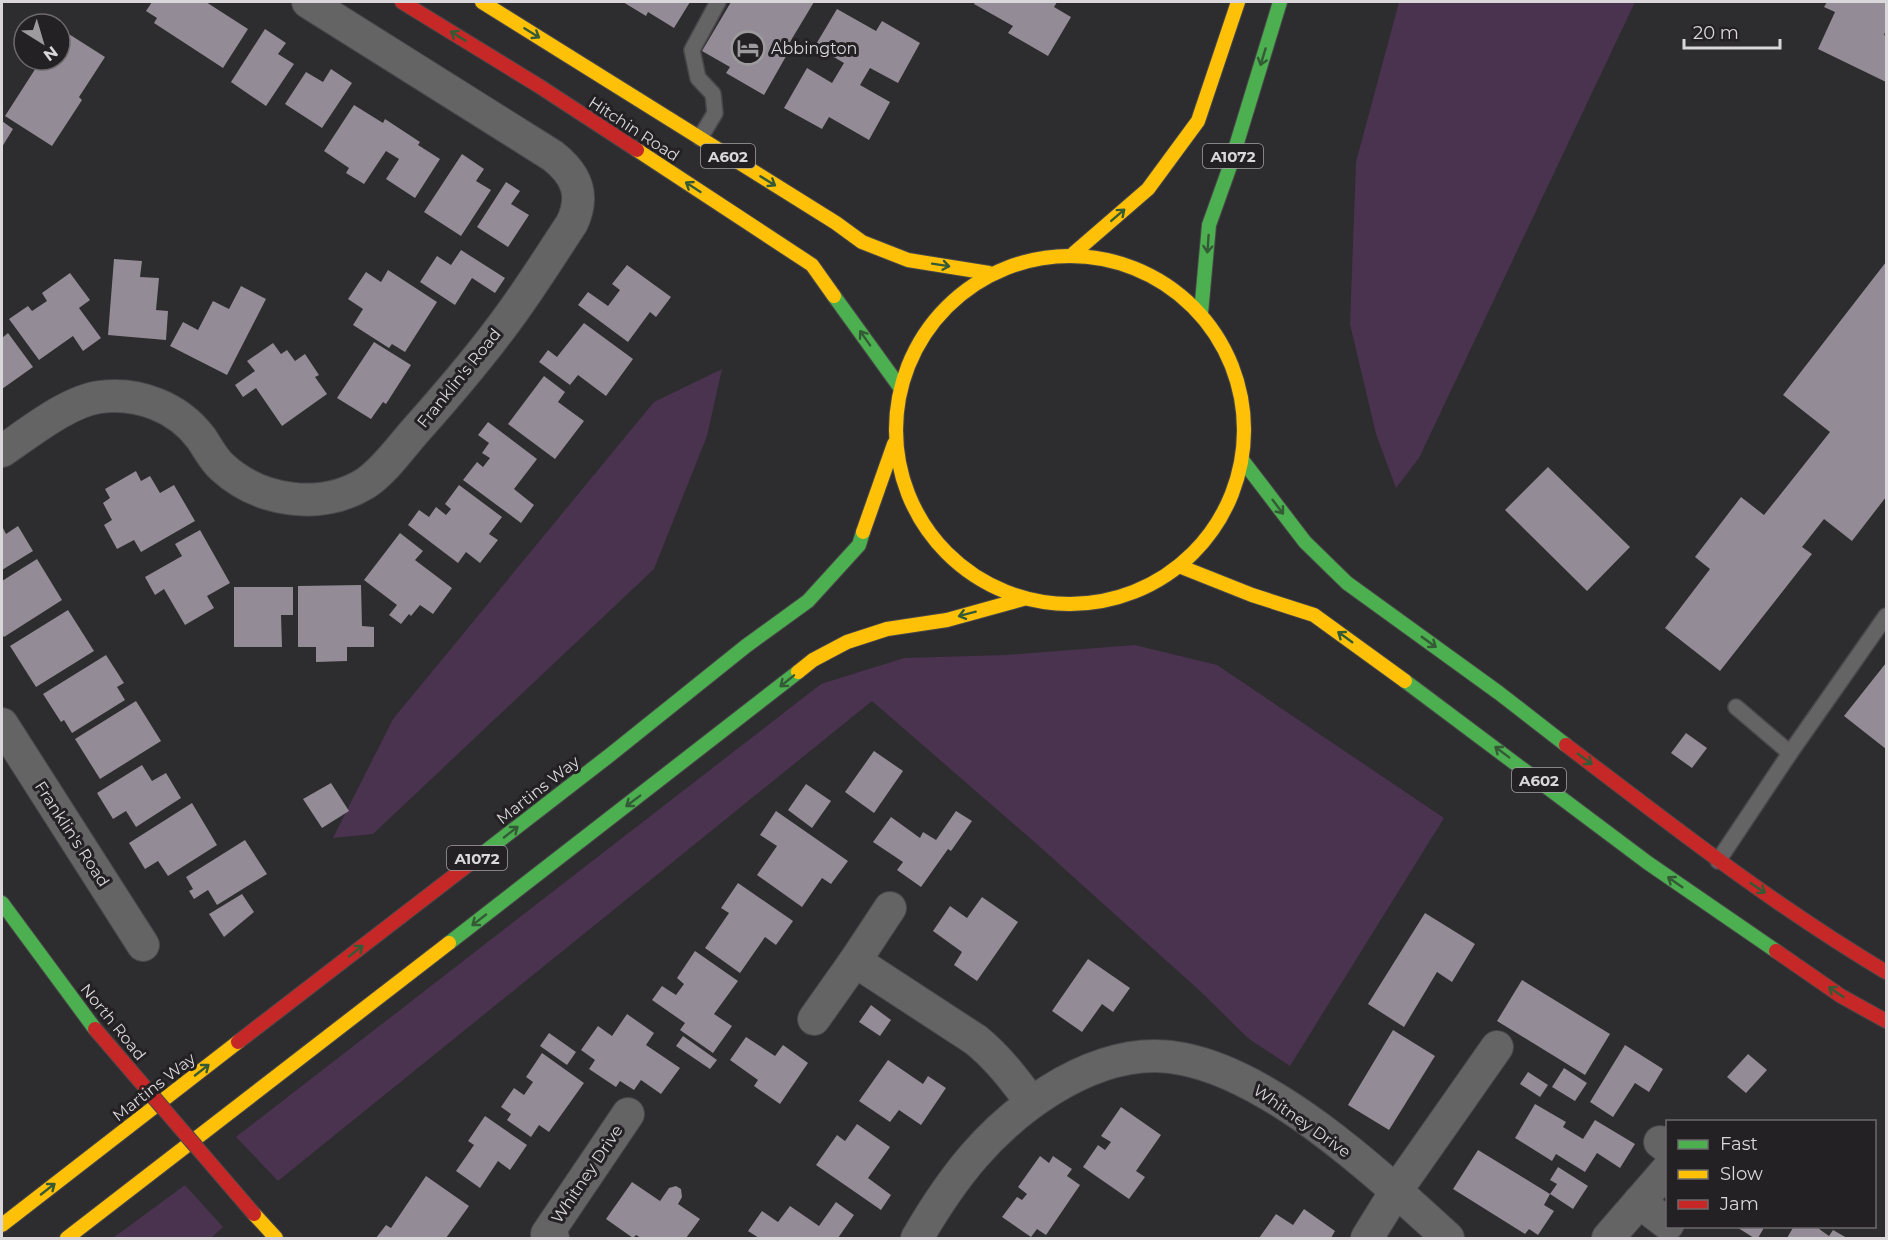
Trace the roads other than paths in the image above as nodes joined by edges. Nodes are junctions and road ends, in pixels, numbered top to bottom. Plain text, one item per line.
1 (308, 2) edge
2 (402, 2) edge
3 (482, 2) edge
4 (718, 2) edge
5 (1238, 2) edge
6 (1280, 2) edge
7 (700, 138) junction
8 (1074, 254) junction
9 (989, 273) junction
10 (1201, 313) junction
11 (899, 386) junction
12 (894, 444) junction
13 (2, 451) edge
14 (1242, 460) junction
15 (1179, 566) junction
16 (1023, 599) junction
17 (1887, 616) edge
18 (1736, 707) dead end
19 (2, 724) edge
20 (1790, 753) junction
21 (1718, 861) junction
22 (2, 903) edge
23 (890, 908) dead end
24 (143, 945) dead end
25 (855, 961) junction
26 (1887, 972) edge
27 (814, 1019) dead end
28 (1887, 1022) edge
29 (1497, 1047) dead end
30 (1032, 1102) junction
31 (628, 1114) dead end
32 (1665, 1153) edge
33 (1396, 1191) junction
34 (1639, 1202) junction
35 (1666, 1223) edge
36 (2, 1225) edge
37 (1673, 1228) edge
38 (548, 1237) edge
39 (67, 1239) edge
40 (276, 1239) edge
41 (917, 1239) edge
42 (1367, 1239) edge
43 (1448, 1239) edge
44 (1608, 1239) edge
45 (1687, 1239) edge

1 - 13 street, Franklin's Road
11 -> 2 main road, Hitchin Road / A602
3 -> 7 main road, Hitchin Road / A602
4 - 7 lane
8 -> 5 main road, A1072
6 -> 10 main road, A1072
7 -> 9 main road, Hitchin Road / A602
8 - 9 main road, A602
8 - 10 main road, A602
9 - 11 main road, A602
10 - 14 main road, A602
11 - 12 main road, A602
12 - 16 main road, A602
36 -> 12 main road, Martins Way / A1072
14 - 15 main road, A602
14 -> 21 main road, A602
15 - 16 main road, A602
28 -> 15 main road, A602
16 -> 39 main road, A1072
17 - 20 lane
18 - 20 lane
19 - 24 street, Franklin's Road
20 - 21 lane
21 -> 26 main road, A602
22 - 40 main road, North Road, bridge
23 - 25 street
25 - 27 street
25 - 30 street
29 - 33 street
30 - 33 street, Whitney Drive
30 - 41 street, Whitney Drive
31 - 38 street, Whitney Drive
32 - 34 street
33 - 42 street
33 - 43 street, Whitney Drive
34 - 35 street
34 - 44 street
37 - 45 street

